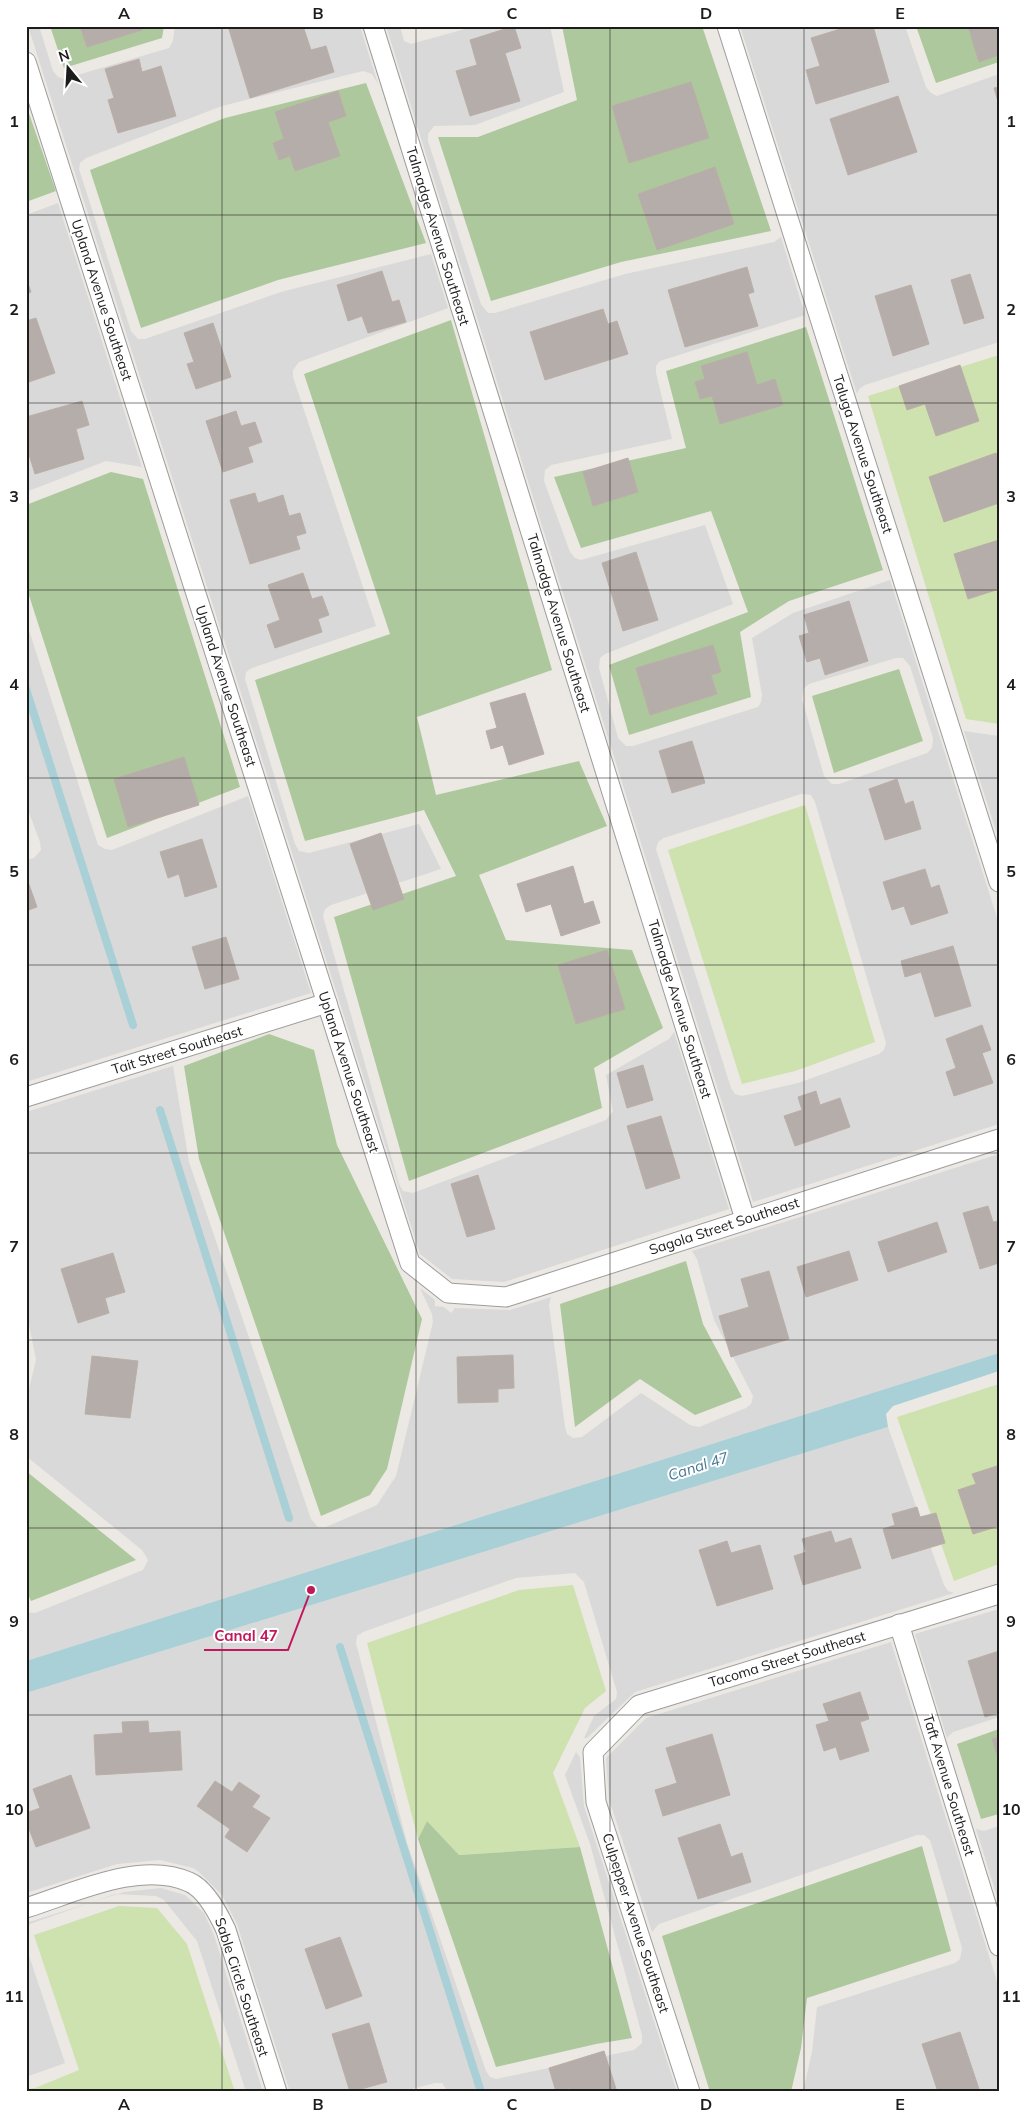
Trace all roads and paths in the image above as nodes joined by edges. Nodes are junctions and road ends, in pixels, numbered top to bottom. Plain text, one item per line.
1 (373, 26) edge
2 (727, 26) edge
3 (26, 62) edge
4 (999, 882) edge
5 (327, 1003) junction
6 (26, 1097) edge
7 (999, 1139) edge
8 (745, 1219) junction
9 (448, 1293) joint
10 (999, 1594) edge
11 (899, 1624) junction
12 (593, 1752) joint
13 (26, 1908) edge
14 (999, 1946) edge
15 (277, 2092) edge
16 (690, 2092) edge

1 - 8 street, Talmadge Avenue Southeast
2 - 4 street, Taluga Avenue Southeast
3 - 5 street, Upland Avenue Southeast
5 - 6 street, Tait Street Southeast
5 - 9 street, Upland Avenue Southeast
7 - 8 street, Sagola Street Southeast
8 - 9 street, Sagola Street Southeast
10 - 11 street, Tacoma Street Southeast
11 - 12 street, Tacoma Street Southeast
11 - 14 street, Taft Avenue Southeast
12 - 16 street, Culpepper Avenue Southeast
13 - 15 street, Sable Circle Southeast

